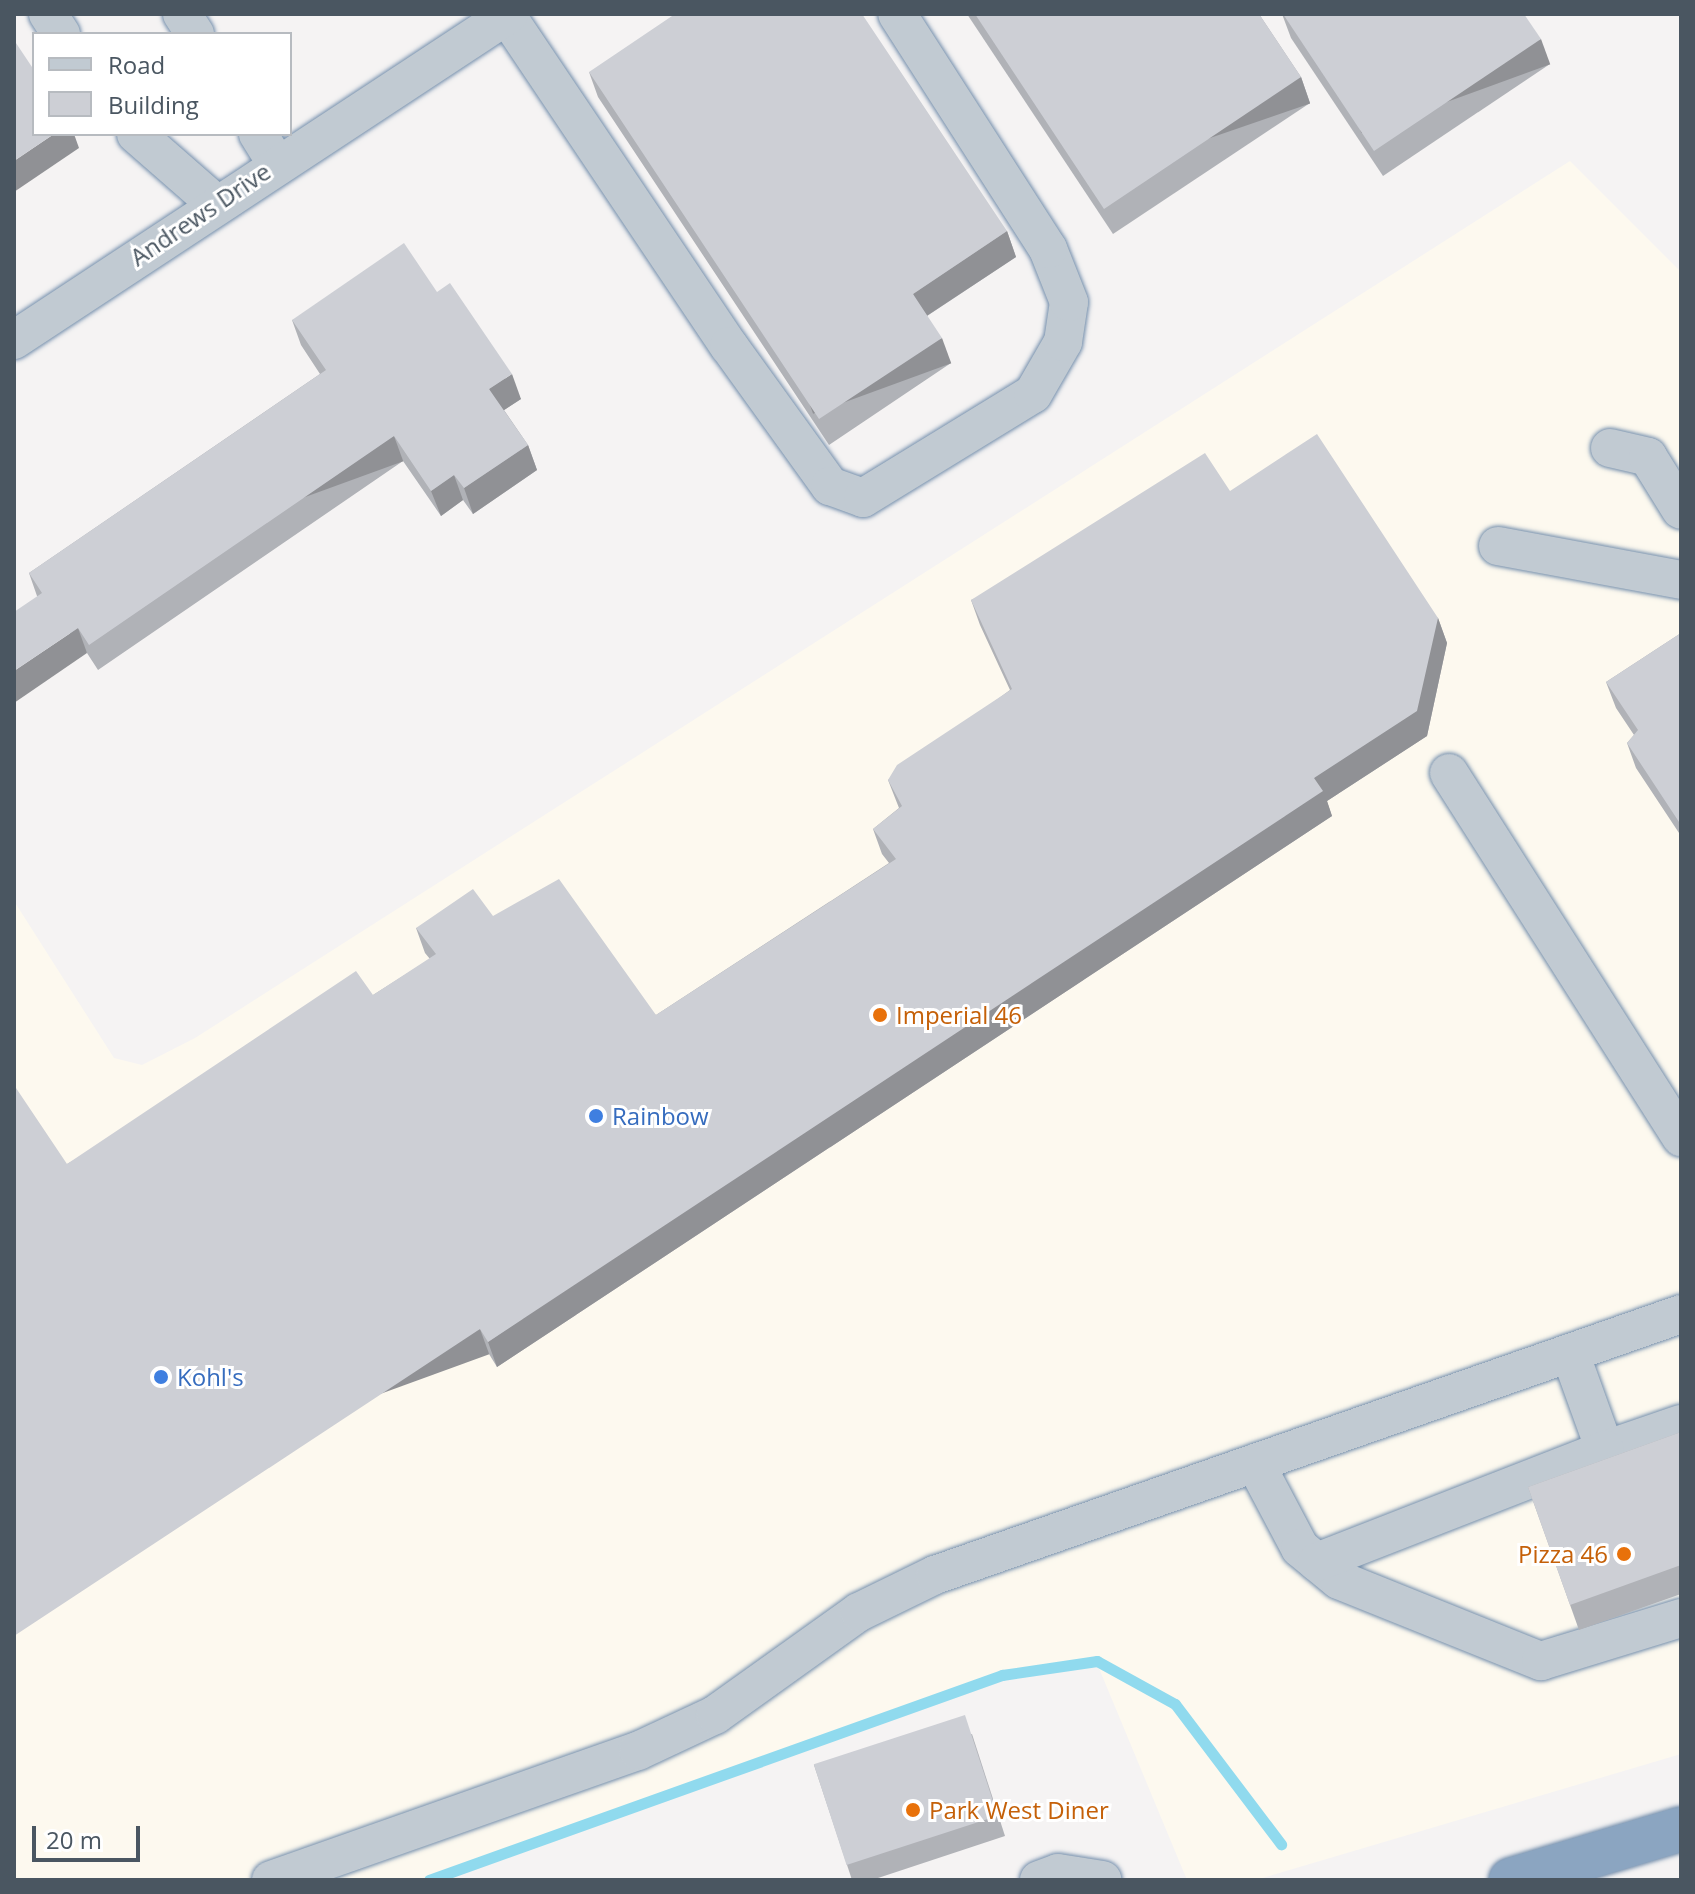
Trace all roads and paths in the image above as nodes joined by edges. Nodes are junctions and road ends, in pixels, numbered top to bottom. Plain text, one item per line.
1 (48, 14) edge
2 (182, 14) edge
3 (897, 14) edge
4 (508, 15) edge
5 (60, 32) edge
6 (194, 32) edge
7 (292, 135) edge
8 (138, 136) edge
9 (290, 136) edge
10 (267, 149) edge
11 (216, 204) junction
12 (14, 340) edge
13 (1610, 448) dead end
14 (1681, 510) edge
15 (1498, 546) dead end
16 (1681, 580) edge
17 (1449, 773) dead end
18 (1681, 1137) edge
19 (1681, 1314) edge
20 (1570, 1353) junction
21 (1681, 1424) edge
22 (1605, 1450) junction
23 (1255, 1463) junction
24 (1317, 1562) junction
25 (1681, 1618) edge
26 (1681, 1802) edge
27 (1681, 1829) edge
28 (1576, 1861) junction
29 (271, 1880) edge
30 (1039, 1880) edge
31 (1102, 1880) edge
32 (1511, 1880) edge

1 - 5 street
2 - 6 street
3 - 4 street
4 - 7 street, Andrews Drive
8 - 11 street
9 - 10 street, Andrews Drive
10 - 11 street, Andrews Drive
11 - 12 street, Andrews Drive
13 - 14 street
15 - 16 street
17 - 18 street
19 - 20 street
20 - 22 street
20 - 23 street
21 - 22 street
22 - 24 street
23 - 24 street
23 - 29 street
24 - 25 street
26 - 28 highway
27 - 28 highway
28 - 32 highway
30 - 31 street

